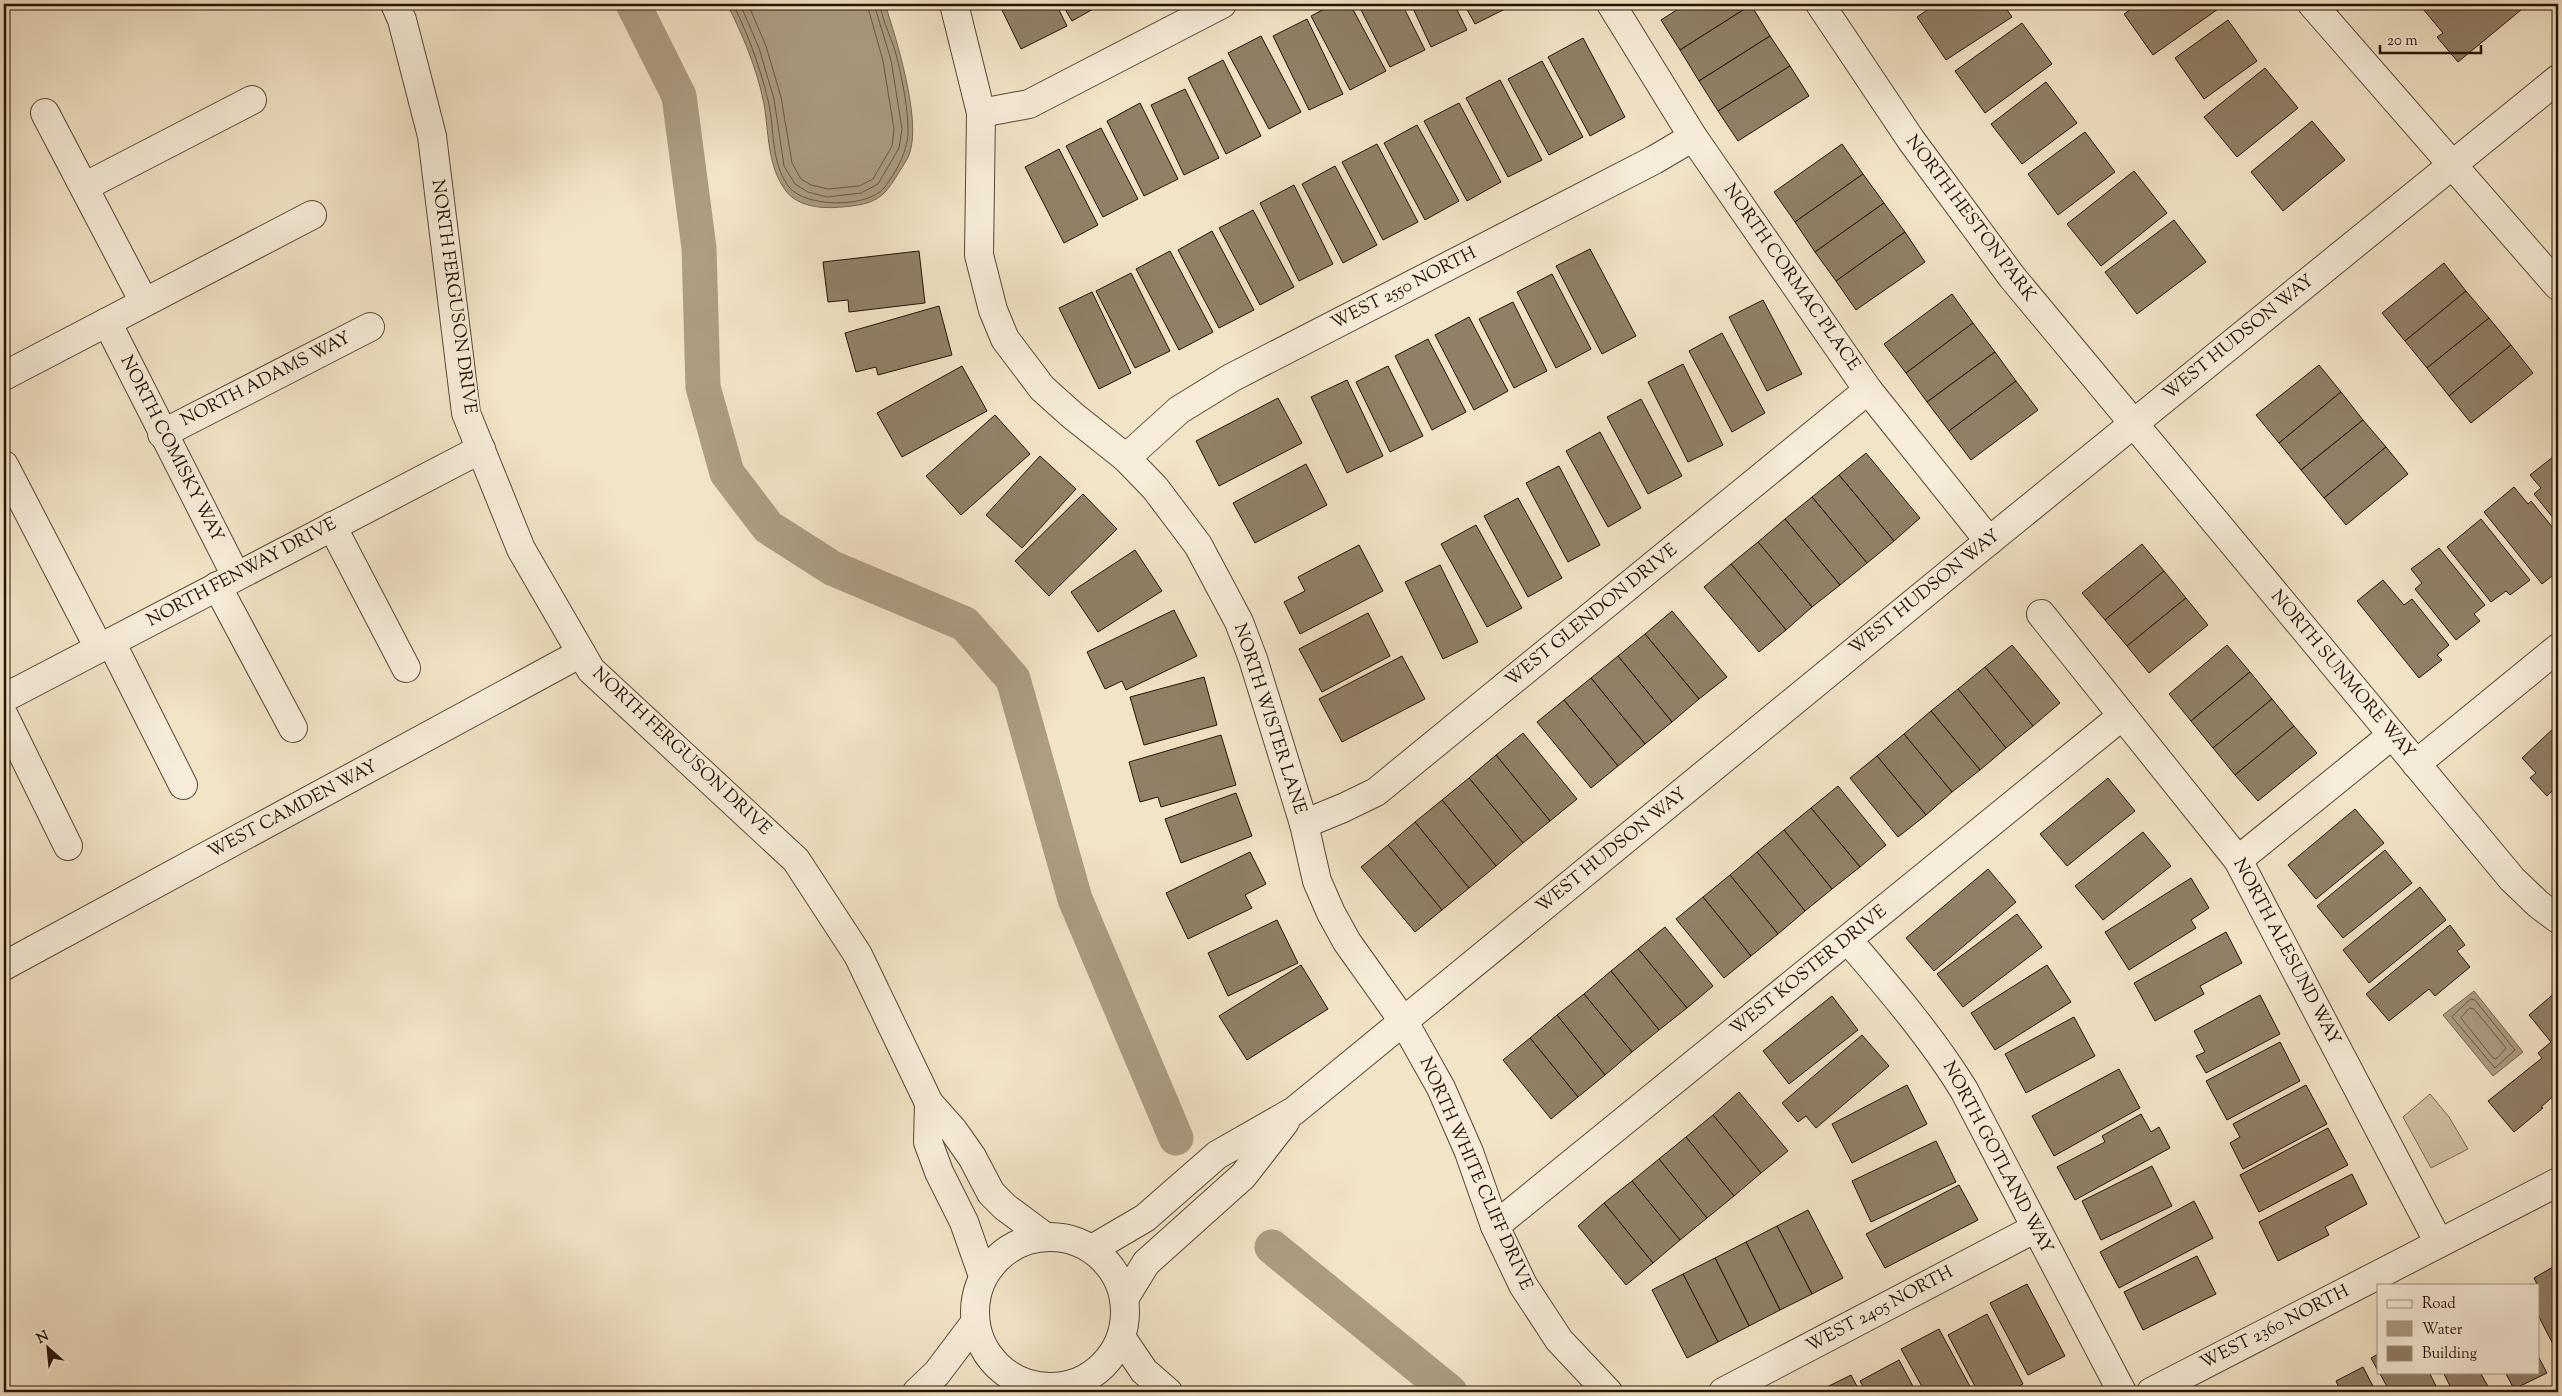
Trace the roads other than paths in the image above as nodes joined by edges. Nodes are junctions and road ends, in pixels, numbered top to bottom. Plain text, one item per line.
1 (395, 4) edge
2 (954, 4) edge
3 (1222, 4) edge
4 (1612, 4) edge
5 (1820, 4) edge
6 (2312, 4) edge
7 (2558, 79) edge
8 (252, 100) dead end
9 (45, 113) dead end
10 (981, 113) junction
11 (1694, 137) junction
12 (2452, 164) junction
13 (84, 188) junction
14 (312, 215) dead end
15 (2558, 286) edge
16 (144, 302) junction
17 (107, 322) junction
18 (370, 326) dead end
19 (6, 370) edge
20 (1868, 390) junction
21 (2133, 424) junction
22 (162, 434) junction
23 (481, 449) junction
24 (1126, 458) junction
25 (4, 465) edge
26 (332, 526) junction
27 (1989, 541) junction
28 (227, 581) junction
29 (2041, 614) dead end
30 (105, 645) junction
31 (2558, 648) edge
32 (581, 653) junction
33 (406, 668) dead end
34 (4, 698) edge
35 (4, 716) edge
36 (2122, 716) junction
37 (293, 728) dead end
38 (2392, 735) junction
39 (2416, 764) junction
40 (183, 785) dead end
41 (1304, 824) junction
42 (68, 846) dead end
43 (2238, 860) junction
44 (2558, 920) edge
45 (1848, 940) junction
46 (4, 966) edge
47 (1404, 1022) junction
48 (929, 1103) junction
49 (1294, 1111) junction
50 (2558, 1182) edge
51 (1495, 1226) junction
52 (2036, 1228) junction
53 (1044, 1236) junction
54 (2438, 1243) junction
55 (1092, 1248) junction
56 (983, 1276) junction
57 (1124, 1299) junction
58 (974, 1324) junction
59 (1122, 1337) junction
60 (1007, 1387) edge
61 (1073, 1389) edge
62 (917, 1392) edge
63 (1168, 1392) edge
64 (1608, 1392) edge
65 (1724, 1392) edge
66 (2122, 1392) edge
67 (2151, 1392) edge

1 - 23 street, NORTH FERGUSON DRIVE
2 - 10 street, NORTH WISTER LANE
3 - 10 street
4 - 11 street, NORTH CORMAC PLACE
5 - 21 street, NORTH HESTON PARK
6 - 12 street
7 - 12 street, WEST HUDSON WAY
8 - 13 street
9 - 13 street
10 - 24 street, NORTH WISTER LANE
11 - 20 street, NORTH CORMAC PLACE
11 - 24 street, WEST 2550 NORTH
12 - 15 street
12 - 21 street, WEST HUDSON WAY
13 - 16 street
14 - 16 street
16 - 17 street
17 - 19 street
17 - 22 street, NORTH COMISKY WAY
18 - 22 street, NORTH ADAMS WAY
20 - 27 street, NORTH CORMAC PLACE
20 - 41 street, WEST GLENDON DRIVE
21 - 27 street, WEST HUDSON WAY
21 - 38 street, NORTH SUNMORE WAY
22 - 28 street, NORTH COMISKY WAY
23 - 26 street, NORTH FENWAY DRIVE
23 - 32 street, NORTH FERGUSON DRIVE
24 - 41 street, NORTH WISTER LANE
25 - 30 street
26 - 28 street, NORTH FENWAY DRIVE
26 - 33 street
27 - 47 street, WEST HUDSON WAY
28 - 30 street, NORTH FENWAY DRIVE
28 - 37 street, NORTH COMISKY WAY
29 - 36 street, NORTH ALESUND WAY
30 - 34 street, NORTH FENWAY DRIVE
30 - 40 street
31 - 39 street
32 - 46 street, WEST CAMDEN WAY
32 - 48 street, NORTH FERGUSON DRIVE
35 - 42 street
36 - 43 street, NORTH ALESUND WAY
36 - 45 street, WEST KOSTER DRIVE
38 - 39 street, NORTH SUNMORE WAY
38 - 43 street
39 - 44 street, NORTH SUNMORE WAY
41 - 47 street, NORTH WISTER LANE
43 - 54 street, NORTH ALESUND WAY
45 - 51 street, WEST KOSTER DRIVE
45 - 52 street, NORTH GOTLAND WAY
47 - 49 street, WEST HUDSON WAY
47 - 51 street, NORTH WHITE CLIFF DRIVE
48 - 53 street, NORTH FERGUSON DRIVE
48 - 56 street, NORTH FERGUSON DRIVE
49 - 55 street, WEST HUDSON WAY
49 - 57 street, WEST HUDSON WAY
50 - 54 street, WEST 2360 NORTH
51 - 64 street, NORTH WHITE CLIFF DRIVE
52 - 65 street, WEST 2405 NORTH
52 - 66 street, NORTH GOTLAND WAY
53 - 55 street
53 - 56 street
54 - 67 street, WEST 2360 NORTH
55 - 57 street
56 - 58 street
57 - 59 street
58 - 60 street
58 - 62 street
59 - 61 street
59 - 63 street
60 - 61 street

